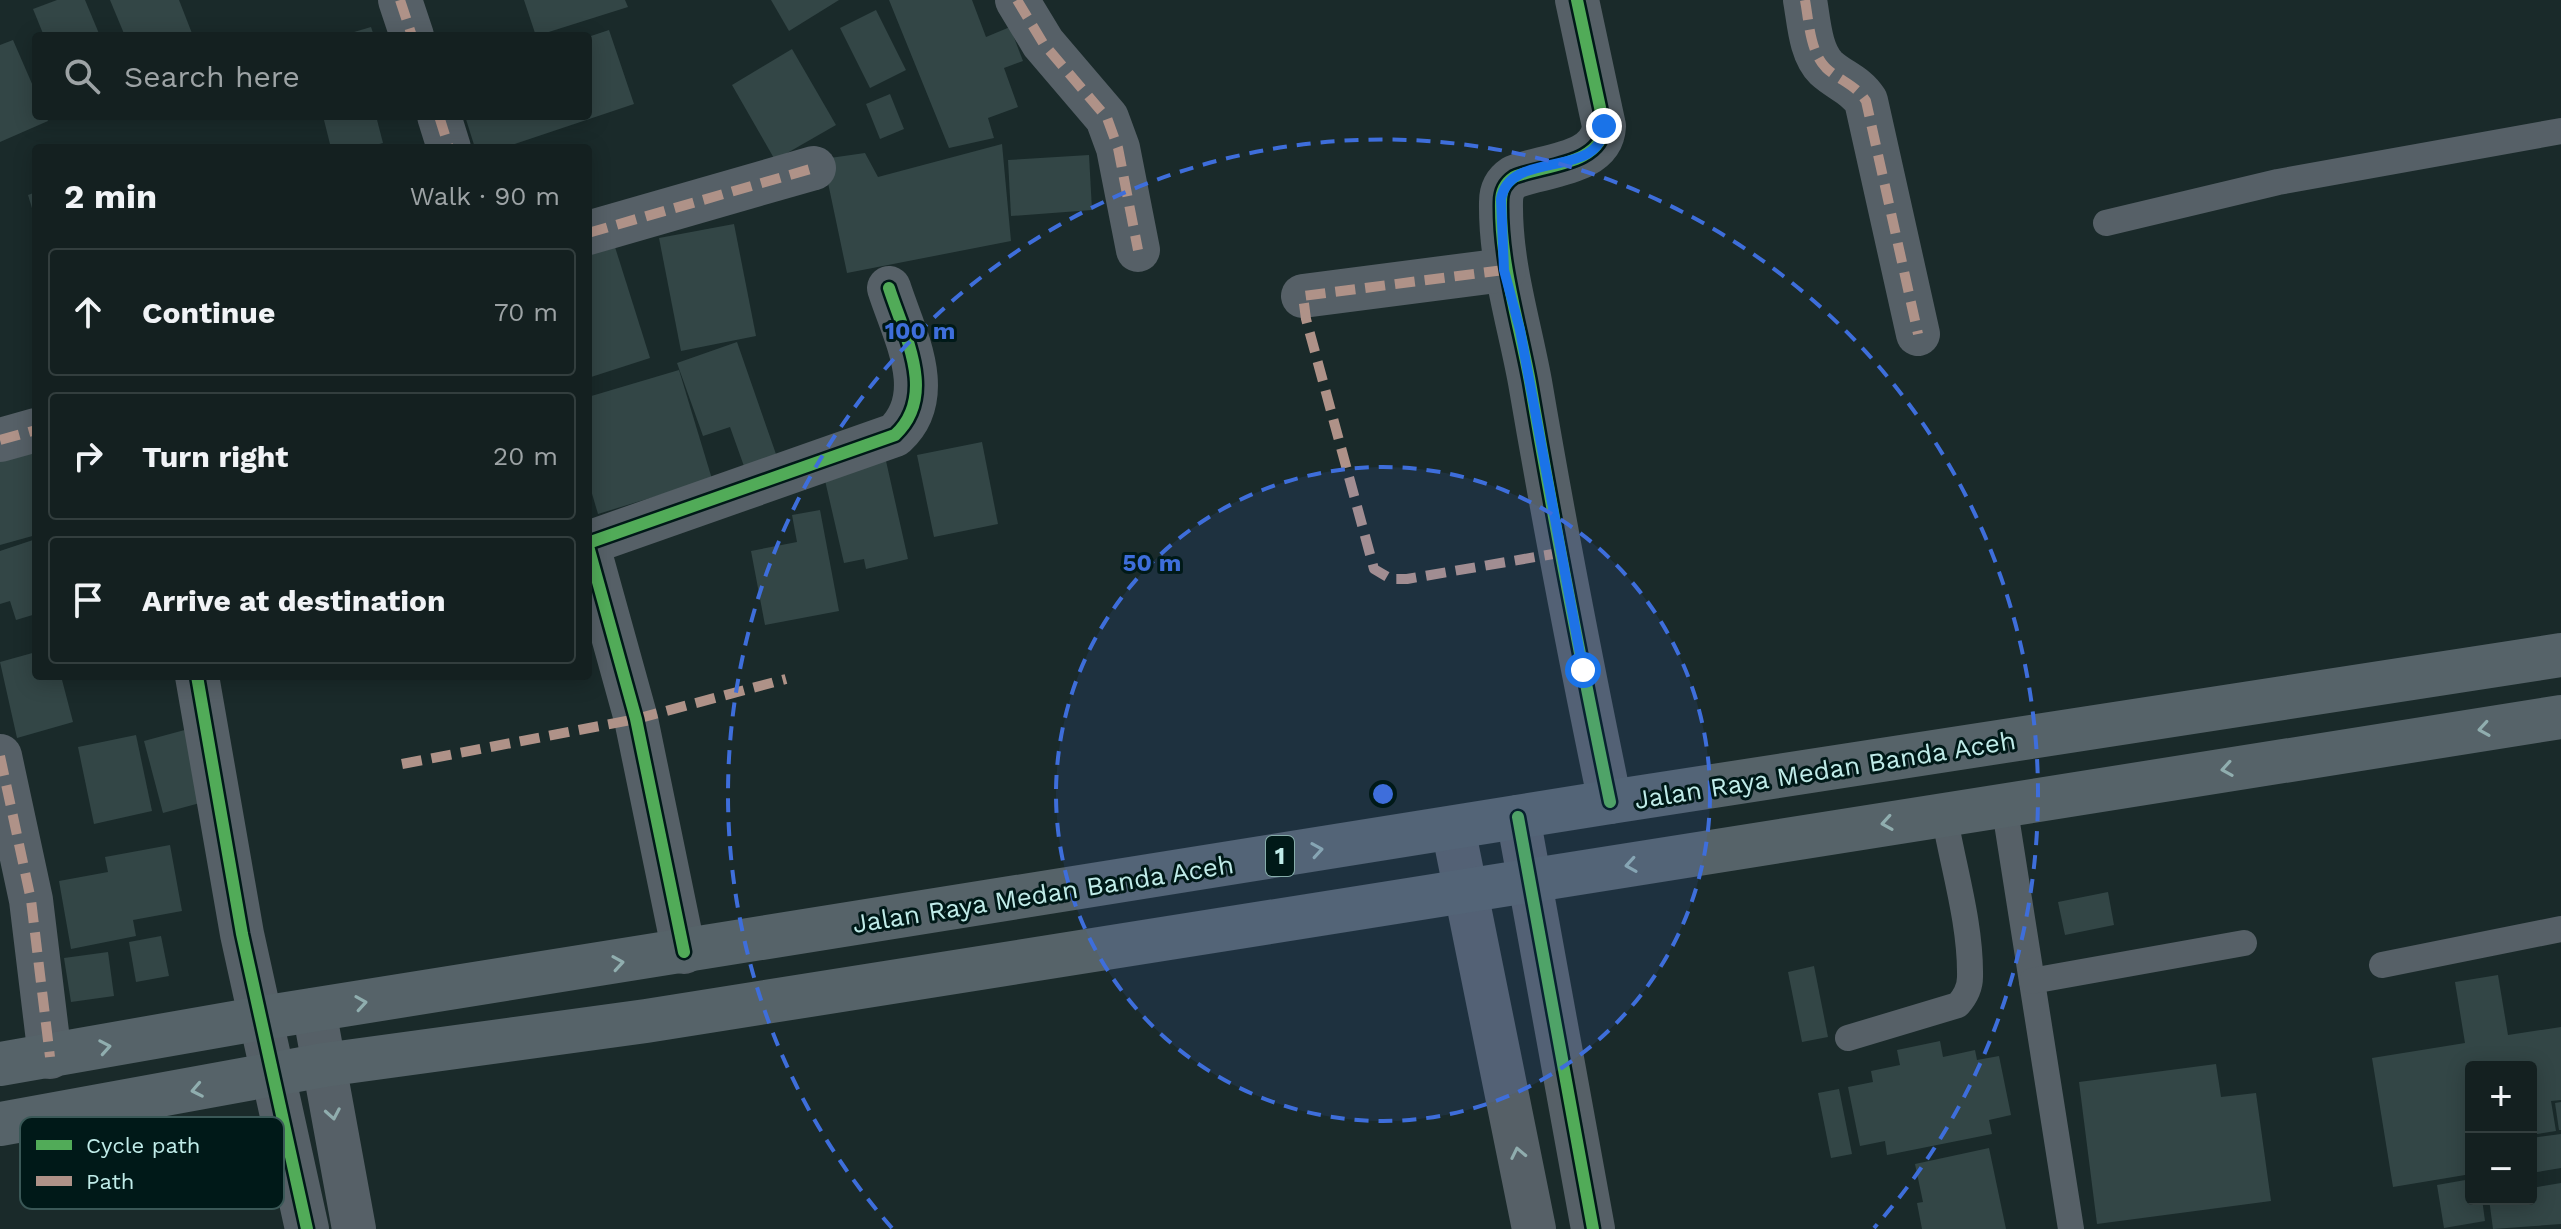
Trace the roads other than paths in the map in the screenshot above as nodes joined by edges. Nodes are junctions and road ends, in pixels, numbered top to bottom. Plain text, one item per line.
1 (400, 0) edge
2 (1017, 0) edge
3 (1577, 0) edge
4 (1805, 0) edge
5 (411, 32) edge
6 (440, 120) edge
7 (2561, 131) edge
8 (448, 144) edge
9 (814, 168) dead end
10 (2106, 223) dead end
11 (592, 232) edge
12 (1138, 250) dead end
13 (1504, 270) junction
14 (889, 288) dead end
15 (1303, 296) dead end
16 (1918, 334) dead end
17 (32, 431) edge
18 (0, 440) edge
19 (592, 543) edge
20 (592, 559) edge
21 (2561, 655) edge
22 (198, 680) edge
23 (2561, 717) edge
24 (0, 756) edge
25 (1610, 802) junction
26 (2004, 804) junction
27 (1944, 814) junction
28 (1518, 817) junction
29 (1453, 828) junction
30 (1531, 881) junction
31 (1465, 894) junction
32 (2561, 929) edge
33 (2244, 943) dead end
34 (684, 952) junction
35 (2382, 965) dead end
36 (2032, 981) junction
37 (314, 1010) junction
38 (262, 1018) junction
39 (1848, 1038) dead end
40 (50, 1057) junction
41 (0, 1064) edge
42 (324, 1065) junction
43 (273, 1075) junction
44 (39, 1117) edge
45 (282, 1117) edge
46 (20, 1120) edge
47 (0, 1124) edge
48 (284, 1125) edge
49 (307, 1229) edge
50 (354, 1229) edge
51 (1534, 1229) edge
52 (1593, 1229) edge
53 (2071, 1229) edge

1 - 5 street
2 - 12 street
3 - 13 street
4 - 16 street
6 - 8 street
7 - 10 lane
9 - 11 street
13 - 15 street
13 - 25 street
14 - 19 street
17 - 18 street
20 - 34 street
21 - 25 highway, Jalan Raya Medan Banda Aceh / 1
22 - 38 street
23 -> 26 highway
24 - 40 street
25 - 28 highway, Jalan Raya Medan Banda Aceh / 1
26 - 27 highway
26 - 36 lane
27 -> 30 highway
27 - 39 lane
28 - 29 highway, Jalan Raya Medan Banda Aceh / 1
28 - 30 street
29 - 31 street
34 -> 29 highway, Jalan Raya Medan Banda Aceh / 1
30 - 31 highway
30 - 52 street
31 - 42 highway
51 -> 31 street
32 - 35 lane
33 - 36 lane
37 -> 34 highway, Jalan Raya Medan Banda Aceh / 1
36 - 53 lane
37 - 38 highway, Jalan Raya Medan Banda Aceh / 1
37 - 42 street
40 -> 38 highway, Jalan Raya Medan Banda Aceh / 1
38 - 43 street
40 - 41 highway, Jalan Raya Medan Banda Aceh / 1
42 - 43 highway
42 -> 50 street
43 -> 44 highway
43 - 45 street
46 -> 47 highway
48 - 49 street

